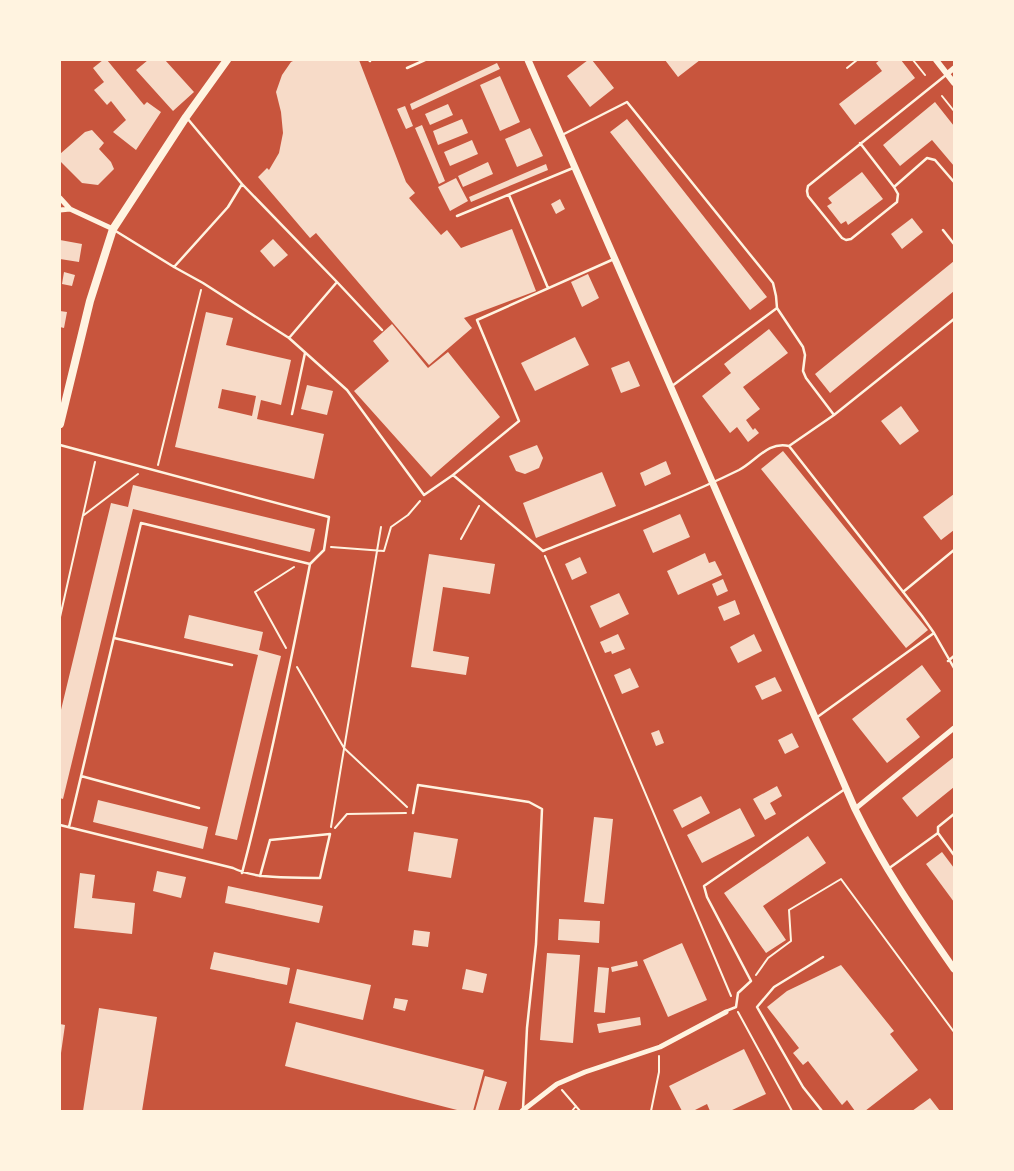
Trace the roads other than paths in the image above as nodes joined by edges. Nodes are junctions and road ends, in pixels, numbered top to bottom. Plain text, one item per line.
1 (227, 60) edge
2 (425, 60) edge
3 (528, 60) edge
4 (936, 60) edge
5 (407, 68) dead end
6 (954, 68) edge
7 (947, 74) junction
8 (954, 83) edge
9 (186, 118) junction
10 (561, 136) junction
11 (860, 143) junction
12 (575, 167) junction
13 (954, 182) edge
14 (242, 184) junction
15 (894, 187) junction
16 (509, 195) junction
17 (60, 198) edge
18 (60, 210) edge
19 (70, 210) junction
20 (457, 216) dead end
21 (113, 229) junction
22 (943, 230) dead end
23 (954, 244) edge
24 (615, 259) junction
25 (174, 267) junction
26 (337, 282) junction
27 (548, 288) junction
28 (777, 308) junction
29 (954, 319) edge
30 (382, 330) dead end
31 (288, 338) junction
32 (305, 353) junction
33 (671, 387) junction
34 (292, 414) dead end
35 (834, 415) junction
36 (60, 424) edge
37 (60, 445) edge
38 (789, 446) junction
39 (453, 475) junction
40 (714, 482) junction
41 (954, 550) edge
42 (310, 564) junction
43 (903, 592) junction
44 (934, 633) junction
45 (114, 638) junction
46 (954, 656) edge
47 (948, 661) junction
48 (232, 664) dead end
49 (954, 668) edge
50 (816, 718) junction
51 (954, 728) edge
52 (82, 776) junction
53 (846, 788) junction
54 (199, 808) dead end
55 (855, 809) junction
56 (413, 813) road end
57 (954, 814) edge
58 (60, 825) edge
59 (69, 827) junction
60 (938, 833) junction
61 (954, 855) edge
62 (886, 870) junction
63 (242, 873) junction
64 (260, 876) junction
65 (823, 957) dead end
66 (954, 969) edge
67 (726, 1012) joint
68 (522, 1110) edge
69 (822, 1111) edge

1 - 9 main road
2 - 5 lane
3 - 10 main road
4 - 7 street
6 - 7 street
7 - 8 street
7 - 11 lane
9 - 14 lane
9 - 21 main road
10 - 12 main road
10 - 28 lane
11 - 15 lane
11 - 15 lane
12 - 16 lane
12 - 24 main road
13 - 15 lane
14 - 25 lane
14 - 26 lane
16 - 20 lane
16 - 27 lane
17 - 19 street
18 - 19 street
19 - 21 street
21 - 25 lane
21 - 36 main road
22 - 23 lane
24 - 27 lane
24 - 33 main road
25 - 31 lane
26 - 30 lane
26 - 31 lane
27 - 39 lane
28 - 33 lane
28 - 35 lane
29 - 35 lane
31 - 32 lane
32 - 34 lane
32 - 39 lane
33 - 40 main road
35 - 38 lane
37 - 42 lane
38 - 40 lane
38 - 43 lane
39 - 40 lane
40 - 50 main road
41 - 43 lane
42 - 45 lane
42 - 63 lane
43 - 44 lane
44 - 47 lane
44 - 50 lane
45 - 48 lane
45 - 52 lane
46 - 47 lane
47 - 49 lane
50 - 53 main road
51 - 55 street
52 - 54 lane
52 - 59 lane
53 - 55 main road
53 - 67 lane
55 - 62 main road
56 - 68 lane
57 - 60 lane
58 - 59 lane
59 - 63 lane
60 - 61 lane
60 - 62 lane
62 - 66 main road
63 - 64 lane
64 - 64 lane
65 - 69 lane
67 - 68 street

